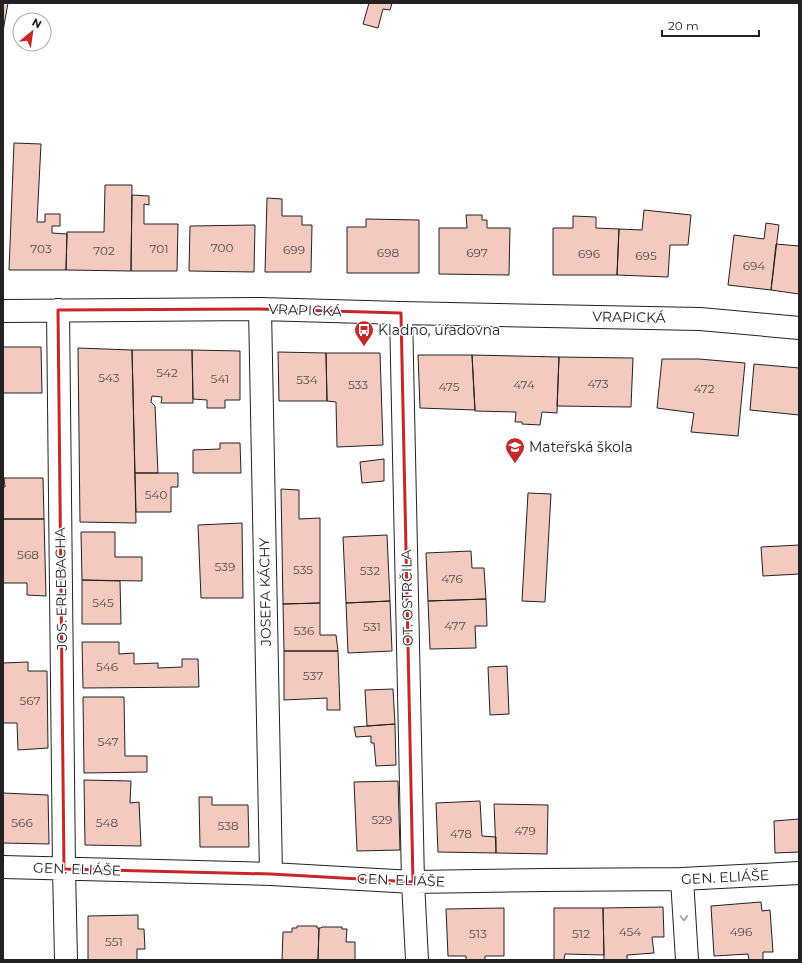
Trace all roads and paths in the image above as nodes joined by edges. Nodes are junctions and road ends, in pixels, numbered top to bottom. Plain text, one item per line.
1 (260, 309) junction
2 (58, 310) junction
3 (3, 311) edge
4 (400, 313) junction
5 (799, 328) edge
6 (3, 867) edge
7 (64, 869) junction
8 (799, 873) edge
9 (271, 874) junction
10 (682, 879) junction
11 (413, 882) junction
12 (66, 960) edge
13 (417, 960) edge
14 (687, 960) edge

1 - 2 street, VRAPICKÁ
1 - 4 street, VRAPICKÁ
1 - 9 street, JOSEFA KÁCHY
2 - 3 street, VRAPICKÁ
2 - 7 street, JOS. ERLEBACHA
4 - 5 street, VRAPICKÁ
4 - 11 street, OT. OSTRČILA
6 - 7 street, GEN. ELIÁŠE
7 - 9 street, GEN. ELIÁŠE
7 - 12 street, JOS. ERLEBACHA
8 - 10 street, GEN. ELIÁŠE
9 - 11 street, GEN. ELIÁŠE
10 - 11 street, GEN. ELIÁŠE
10 -> 14 street
11 - 13 street, OT. OSTRČILA

